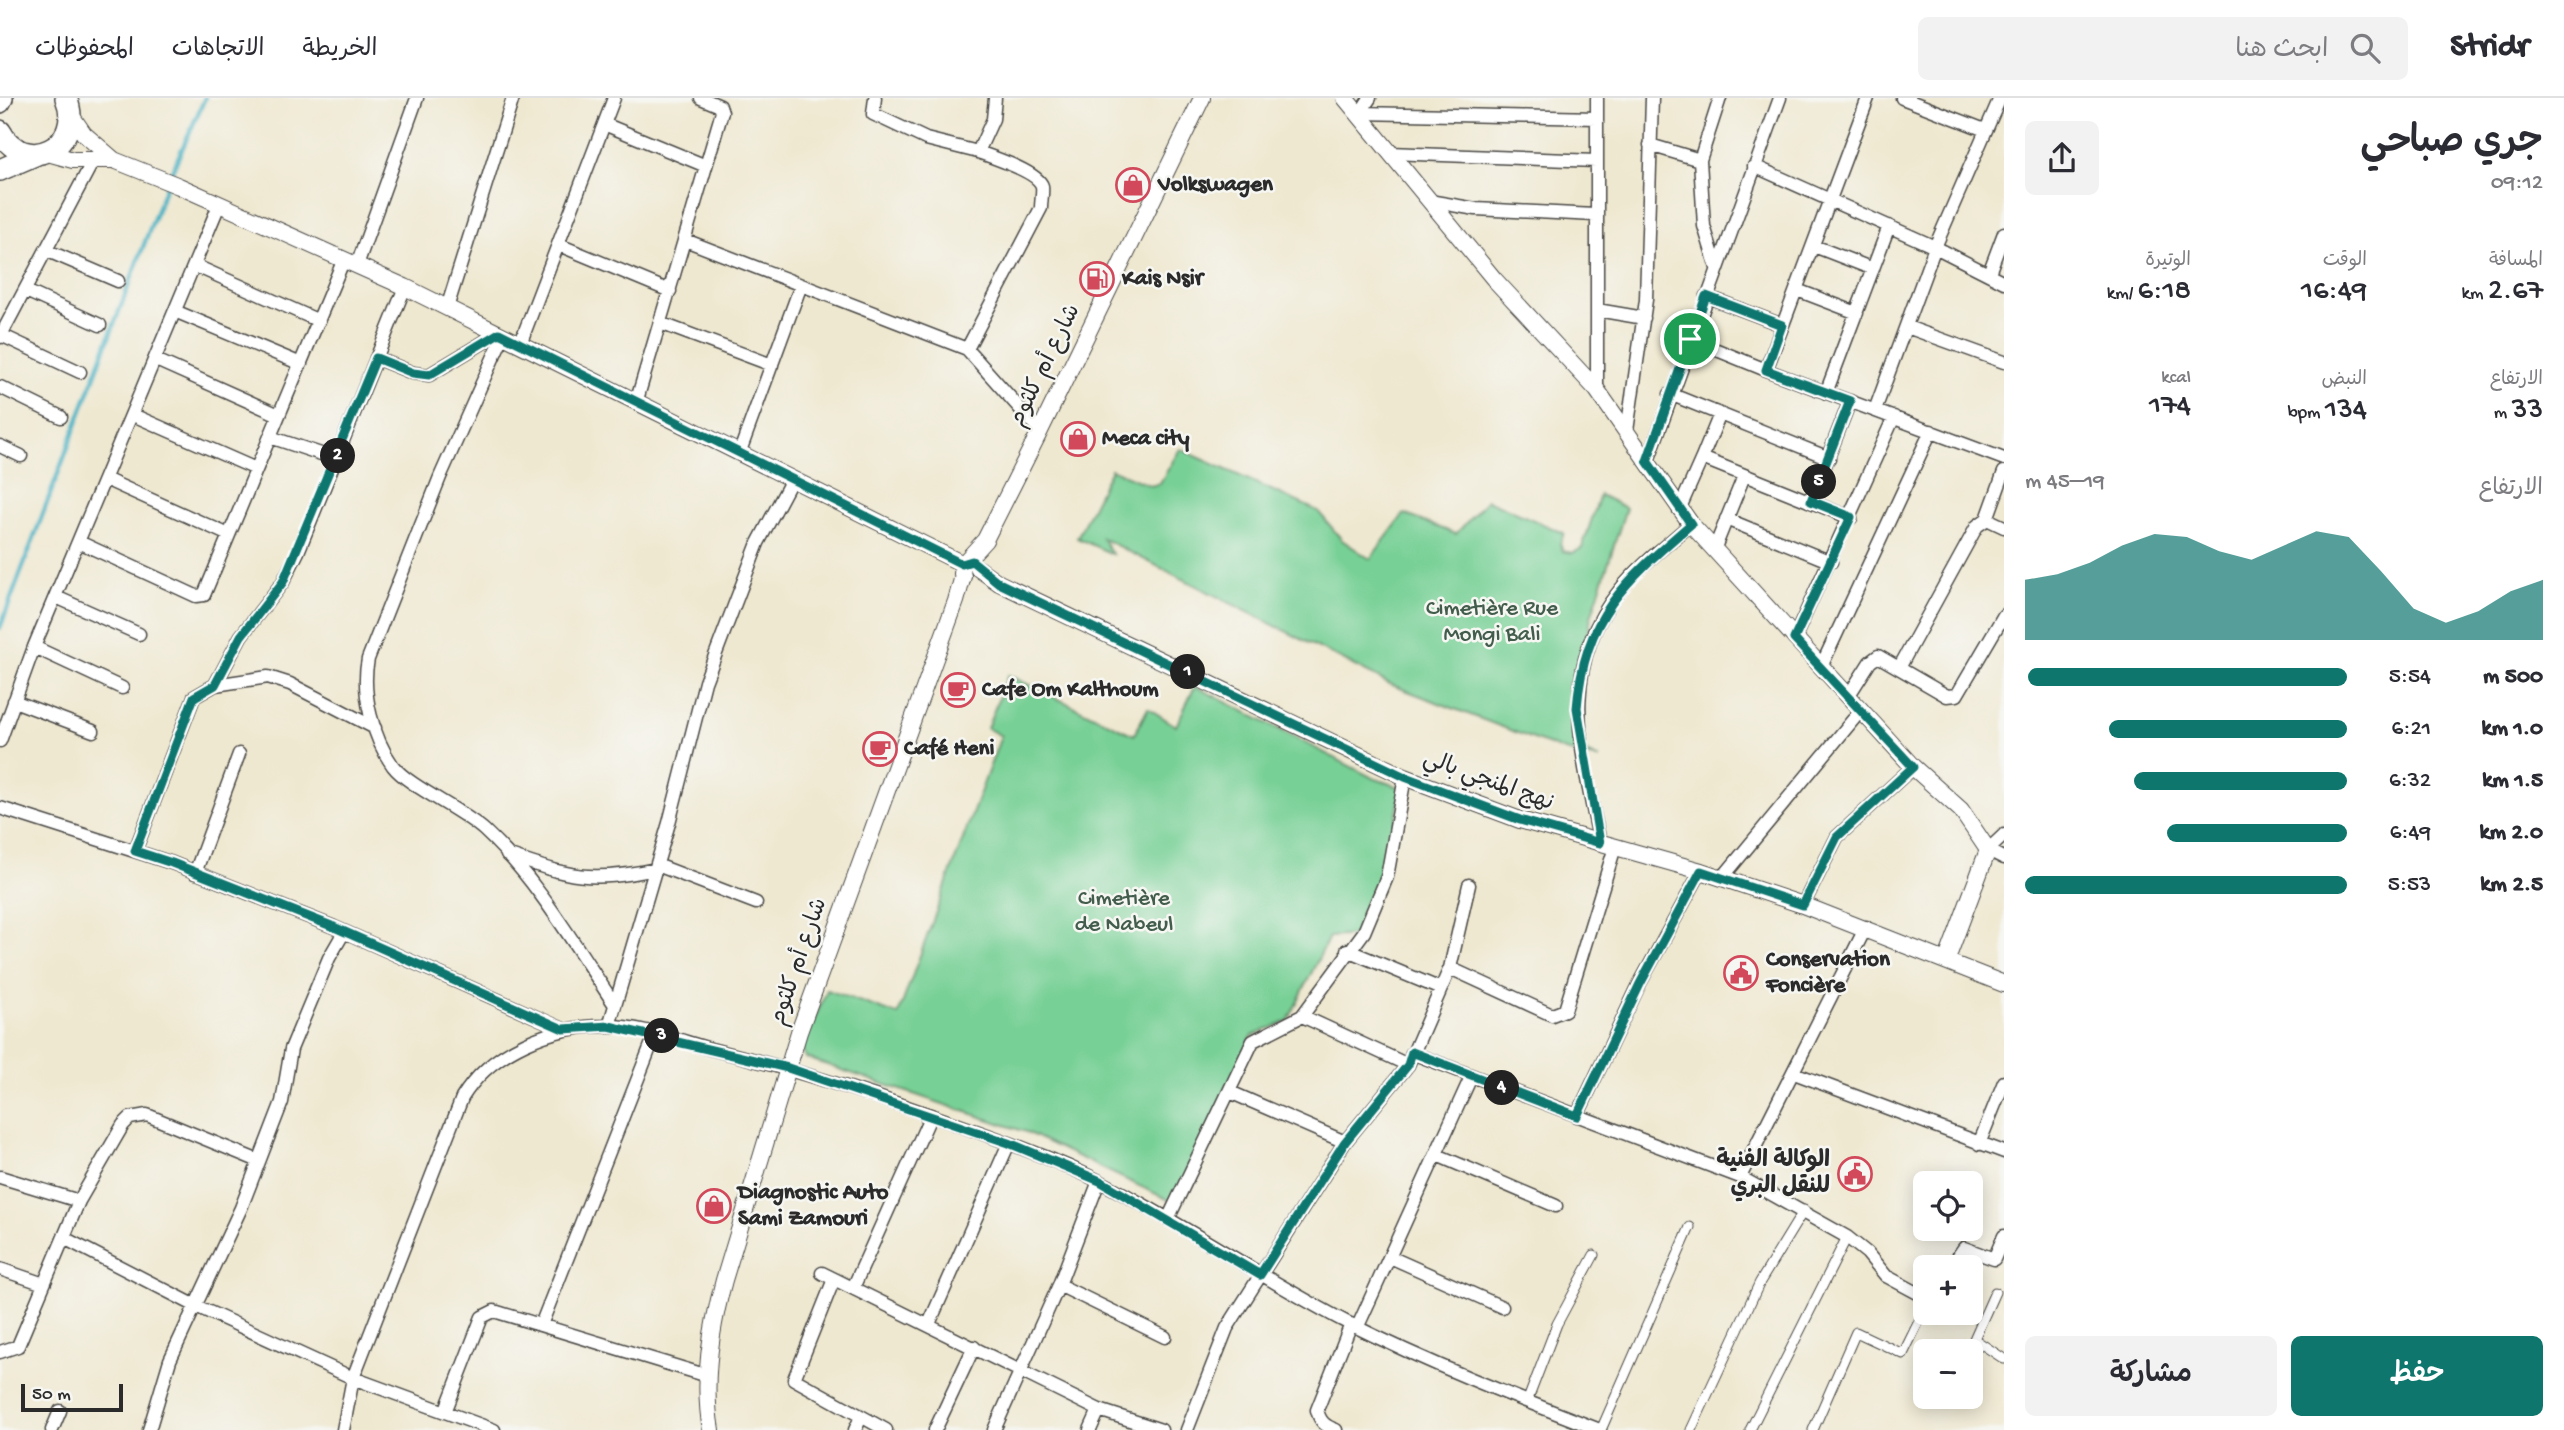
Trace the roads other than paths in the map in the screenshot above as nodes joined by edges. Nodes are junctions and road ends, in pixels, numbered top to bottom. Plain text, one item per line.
1 (417, 98) edge
2 (513, 98) edge
3 (614, 98) edge
4 (701, 98) edge
5 (875, 98) edge
6 (995, 98) edge
7 (1202, 98) edge
8 (1345, 98) edge
9 (1370, 98) edge
10 (1597, 98) edge
11 (1652, 98) edge
12 (1720, 98) edge
13 (1780, 98) edge
14 (1868, 98) edge
15 (1902, 98) edge
16 (2000, 98) edge
17 (1922, 102) edge
18 (72, 105) edge
19 (1360, 113) junction
20 (1597, 118) junction
21 (604, 124) junction
22 (1985, 130) junction
23 (0, 131) edge
24 (1650, 145) junction
25 (978, 152) junction
26 (41, 153) junction
27 (1391, 153) junction
28 (94, 159) junction
29 (114, 160) junction
30 (1700, 160) junction
31 (1596, 161) junction
32 (706, 166) junction
33 (1754, 166) junction
34 (0, 170) edge
35 (1429, 201) junction
36 (1830, 201) junction
37 (219, 205) junction
38 (1595, 215) junction
39 (1889, 226) junction
40 (2004, 233) edge
41 (685, 240) junction
42 (559, 245) junction
43 (1814, 246) junction
44 (1935, 247) junction
45 (48, 251) junction
46 (351, 262) junction
47 (196, 266) junction
48 (1717, 268) junction
49 (1874, 269) junction
50 (1990, 273) junction
51 (118, 281) dead end
52 (2004, 282) edge
53 (801, 285) junction
54 (405, 287) junction
55 (1797, 290) junction
56 (26, 291) junction
57 (670, 291) junction
58 (1706, 296) junction
59 (447, 308) junction
60 (1597, 310) junction
61 (177, 312) junction
62 (1857, 313) junction
63 (1644, 318) junction
64 (319, 321) junction
65 (660, 323) junction
66 (100, 325) dead end
67 (1782, 325) junction
68 (1907, 327) junction
69 (501, 335) junction
70 (1, 336) edge
71 (1690, 339) junction
72 (520, 344) junction
73 (967, 349) junction
74 (376, 358) junction
75 (156, 360) junction
76 (2004, 362) edge
77 (302, 364) junction
78 (772, 365) junction
79 (1766, 370) junction
80 (80, 372) dead end
81 (0, 387) edge
82 (1597, 390) junction
83 (1826, 393) junction
84 (1670, 394) junction
85 (1850, 401) junction
86 (636, 404) junction
87 (1875, 410) junction
88 (1720, 414) junction
89 (133, 415) junction
90 (279, 415) junction
91 (61, 416) dead end
92 (1894, 417) junction
93 (1040, 431) junction
94 (1627, 431) junction
95 (1931, 431) junction
96 (270, 437) junction
97 (0, 446) edge
98 (739, 454) junction
99 (21, 456) dead end
100 (336, 458) junction
101 (1702, 458) junction
102 (1829, 458) junction
103 (2004, 459) edge
104 (1647, 461) junction
105 (256, 468) junction
106 (2004, 472) edge
107 (1744, 476) junction
108 (105, 479) junction
109 (791, 481) junction
110 (1811, 501) junction
111 (1679, 510) junction
112 (1851, 517) junction
113 (1726, 519) junction
114 (1987, 519) junction
115 (1691, 524) junction
116 (2004, 527) edge
117 (229, 535) junction
118 (79, 542) junction
119 (1714, 550) junction
120 (1831, 562) junction
121 (971, 571) junction
122 (56, 597) junction
123 (2004, 616) edge
124 (139, 634) dead end
125 (1794, 639) junction
126 (34, 647) junction
127 (1821, 667) junction
128 (1899, 668) junction
129 (215, 685) junction
130 (122, 688) dead end
131 (1849, 695) junction
132 (14, 701) junction
133 (1862, 709) junction
134 (374, 728) junction
135 (93, 731) dead end
136 (0, 741) edge
137 (239, 754) dead end
138 (1913, 767) junction
139 (1405, 777) junction
140 (0, 807) edge
141 (2004, 835) edge
142 (1608, 845) junction
143 (1988, 850) junction
144 (135, 851) junction
145 (507, 855) junction
146 (2004, 858) edge
147 (656, 867) junction
148 (1701, 871) junction
149 (195, 873) junction
150 (1723, 877) junction
151 (1469, 885) dead end
152 (756, 903) dead end
153 (1803, 905) junction
154 (1866, 928) junction
155 (344, 932) junction
156 (1348, 950) junction
157 (1947, 959) junction
158 (1450, 968) junction
159 (2004, 984) edge
160 (1440, 989) junction
161 (615, 1005) junction
162 (1302, 1016) junction
163 (609, 1026) junction
164 (563, 1029) junction
165 (655, 1035) junction
166 (1410, 1059) junction
167 (788, 1068) junction
168 (1794, 1073) junction
169 (1472, 1077) junction
170 (2004, 1082) edge
171 (1230, 1092) junction
172 (931, 1115) junction
173 (1577, 1116) junction
174 (1345, 1142) junction
175 (1009, 1143) junction
176 (1979, 1144) junction
177 (2004, 1152) edge
178 (1437, 1155) junction
179 (259, 1161) junction
180 (0, 1177) edge
181 (1740, 1177) junction
182 (1100, 1181) junction
183 (79, 1201) junction
184 (1556, 1206) dead end
185 (1804, 1210) junction
186 (1168, 1219) junction
187 (1690, 1227) dead end
188 (2004, 1236) edge
189 (1847, 1237) junction
190 (64, 1238) junction
191 (1594, 1255) dead end
192 (1959, 1255) edge
193 (1390, 1257) junction
194 (0, 1269) edge
195 (1260, 1275) junction
196 (44, 1284) junction
197 (1059, 1285) junction
198 (853, 1288) junction
199 (1913, 1291) edge
200 (1995, 1292) dead end
201 (196, 1306) junction
202 (1502, 1307) dead end
203 (929, 1324) junction
204 (541, 1325) junction
205 (1354, 1325) junction
206 (1917, 1325) edge
207 (1165, 1338) dead end
208 (974, 1347) junction
209 (2, 1351) edge
210 (2004, 1358) edge
211 (1020, 1372) junction
212 (708, 1376) junction
213 (353, 1378) junction
214 (1527, 1402) junction
215 (1099, 1410) junction
216 (60, 1412) dead end
217 (445, 1412) junction
218 (860, 1417) junction
219 (51, 1430) edge
220 (149, 1430) edge
221 (343, 1430) edge
222 (494, 1430) edge
223 (711, 1430) edge
224 (855, 1430) edge
225 (886, 1430) edge
226 (935, 1430) edge
227 (994, 1430) edge
228 (1090, 1430) edge
229 (1161, 1430) edge
230 (1186, 1430) edge
231 (1336, 1430) edge
232 (1600, 1430) edge
233 (1691, 1430) edge
234 (1750, 1430) edge
235 (1813, 1430) edge

1 - 46 street
2 - 59 street
3 - 21 street
4 - 32 street
5 - 25 street
6 - 25 street
7 - 93 street, شارع أم كلثوم
8 - 19 street
9 - 19 street
10 - 20 street
11 - 24 street
12 - 30 street
13 - 33 street
14 - 36 street
15 - 17 street
16 - 22 street
17 - 22 street
18 - 26 highway
18 - 29 street
19 - 20 street
19 - 27 street
20 - 31 street
21 - 32 street
21 - 42 street
22 - 44 street
23 - 26 highway
24 - 30 street
24 - 63 street
25 - 73 street
26 - 28 street
26 - 34 highway
27 - 31 street
27 - 35 street
28 - 29 street
28 - 45 street
29 - 37 street, نهج المنجي بالي
30 - 48 street
31 - 38 street
32 - 41 street
33 - 36 street
33 - 48 street
35 - 38 street
35 - 82 street
36 - 39 street
36 - 43 street
37 - 46 street, نهج المنجي بالي
37 - 47 street
38 - 60 street
39 - 44 street
39 - 49 street
40 - 50 street
41 - 53 street
41 - 57 street
42 - 57 street
42 - 72 street
43 - 49 street
43 - 55 street
44 - 50 street
44 - 68 street
45 - 51 street
45 - 56 street
46 - 54 street, نهج المنجي بالي
46 - 64 street
47 - 61 street
47 - 64 street
48 - 58 street
49 - 62 street
50 - 52 street
53 - 73 street
53 - 78 street
54 - 59 street, نهج المنجي بالي
54 - 74 street
55 - 62 street
55 - 67 street
56 - 66 street
56 - 70 street
57 - 65 street
58 - 67 street
58 - 71 street
59 - 69 street, نهج المنجي بالي
60 - 63 street
60 - 82 street
61 - 75 street
61 - 77 street
62 - 83 street
63 - 94 street
64 - 77 street
65 - 78 street
65 - 86 street
67 - 79 street
68 - 76 street
68 - 87 street
69 - 72 street, نهج المنجي بالي
69 - 74 street
69 - 134 street
70 - 80 street
71 - 79 street
71 - 84 street
72 - 86 street, نهج المنجي بالي
73 - 93 street
74 - 100 street
75 - 89 street
75 - 90 street
77 - 90 street
78 - 98 street
79 - 83 street
81 - 91 street
82 - 94 street
83 - 85 street
84 - 88 street
84 - 104 street
85 - 87 street
85 - 102 street
86 - 98 street, نهج المنجي بالي
87 - 92 street
88 - 101 street
88 - 102 street
89 - 105 street
89 - 108 street
90 - 96 street
92 - 95 street
92 - 112 street
93 - 121 street, شارع أم كلثوم
94 - 104 street
95 - 103 street
95 - 127 street
96 - 100 street
96 - 105 street
97 - 99 street
98 - 109 street, نهج المنجي بالي
100 - 129 street
101 - 107 street
101 - 111 street
102 - 110 street
104 - 111 street
105 - 117 street
106 - 114 street
107 - 110 street
107 - 113 street
108 - 117 street
108 - 118 street
109 - 121 street, نهج المنجي بالي
109 - 147 street
110 - 112 street
111 - 115 street
112 - 120 street
113 - 119 street
113 - 120 street
114 - 116 street
114 - 128 street
115 - 119 street
115 - 142 street
117 - 118 street
118 - 122 street
119 - 125 street
120 - 125 street
121 - 139 street, نهج المنجي بالي
121 - 167 street, شارع أم كلثوم
122 - 124 street
122 - 126 street
123 - 128 street
125 - 127 street
126 - 130 street
126 - 132 street
127 - 131 street
128 - 131 street
129 - 134 street
129 - 144 street
131 - 133 street
132 - 135 street
132 - 136 street
133 - 138 street
133 - 150 street
134 - 145 street
137 - 149 street
138 - 143 street
138 - 153 street
139 - 142 street, نهج المنجي بالي
139 - 156 street
140 - 144 street
141 - 143 street
142 - 148 street, نهج المنجي بالي
142 - 158 street
143 - 146 street
143 - 157 street
144 - 149 street
145 - 147 street
145 - 161 street
147 - 152 street
147 - 161 street
148 - 150 street, نهج المنجي بالي
148 - 173 street
149 - 155 street
150 - 153 street, نهج المنجي بالي
151 - 158 street
153 - 154 street, نهج المنجي بالي
154 - 157 street, نهج المنجي بالي
154 - 168 street
155 - 164 street
155 - 179 street
156 - 160 street
156 - 162 street
157 - 159 street, نهج المنجي بالي
158 - 160 street
160 - 166 street
161 - 163 street
162 - 166 street
162 - 171 street
163 - 164 street
163 - 165 street
164 - 213 street
165 - 167 street
165 - 204 street
166 - 169 street
166 - 174 street
167 - 172 street
167 - 212 street, شارع أم كلثوم
168 - 176 street
168 - 181 street
169 - 173 street
169 - 178 street
170 - 176 street
171 - 174 street
171 - 186 street
172 - 175 street
172 - 198 street
173 - 181 street
174 - 195 street
175 - 182 street
175 - 203 street
176 - 177 street
178 - 184 street
178 - 193 street
179 - 183 street
179 - 201 street
180 - 183 street
181 - 185 street
182 - 186 street
182 - 197 street
183 - 190 street
185 - 189 street
185 - 233 street
186 - 195 street
187 - 232 street
188 - 192 street
189 - 199 street
189 - 234 street
190 - 196 street
190 - 201 street
191 - 214 street
193 - 202 street
193 - 205 street
194 - 196 street
195 - 205 street
195 - 230 street
196 - 209 street
197 - 207 street
197 - 211 street
198 - 203 street
198 - 218 street
200 - 210 street
201 - 213 street
201 - 220 street
203 - 208 street
204 - 212 street
204 - 217 street
205 - 214 street
205 - 231 street
206 - 235 street
208 - 211 street
208 - 226 street
211 - 215 street
211 - 227 street
212 - 223 street, شارع أم كلثوم
213 - 217 street
213 - 221 street
214 - 232 street
215 - 228 street
215 - 229 street
216 - 219 street
217 - 222 street
218 - 224 street
218 - 225 street

